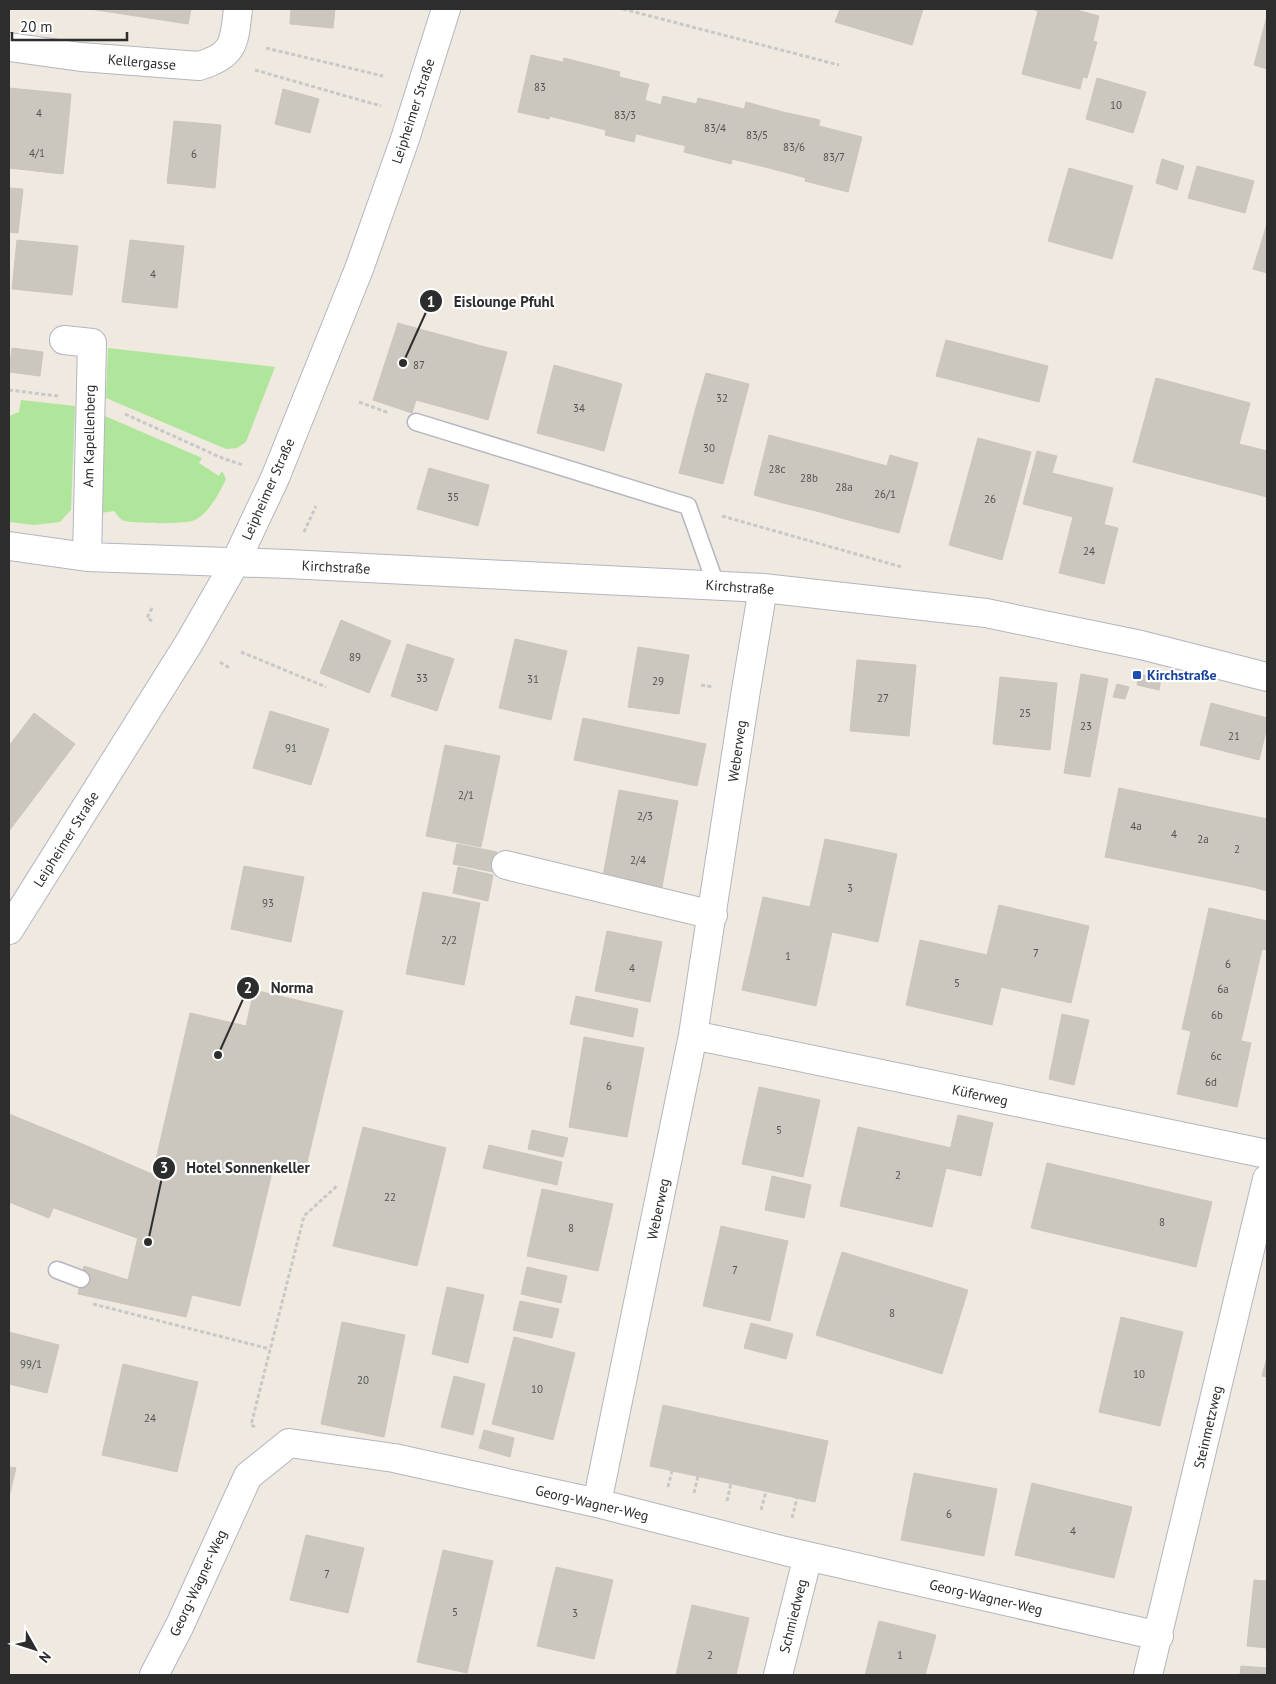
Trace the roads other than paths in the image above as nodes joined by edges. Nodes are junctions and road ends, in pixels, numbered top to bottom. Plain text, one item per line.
1 (238, 9) edge
2 (446, 9) edge
3 (9, 47) edge
4 (64, 340) dead end
5 (416, 422) road end
6 (9, 546) edge
7 (87, 557) junction
8 (235, 563) junction
9 (716, 585) junction
10 (763, 588) junction
11 (1267, 677) edge
12 (506, 865) dead end
13 (713, 914) junction
14 (9, 930) edge
15 (693, 1036) junction
16 (1267, 1154) edge
17 (1267, 1179) edge
18 (57, 1270) dead end
19 (81, 1279) dead end
20 (597, 1503) junction
21 (808, 1556) junction
22 (1159, 1636) junction
23 (154, 1675) edge
24 (778, 1675) edge
25 (1148, 1675) edge

1 - 3 street, Kellergasse
2 - 8 street, Leipheimer Straße
4 - 7 street, Am Kapellenberg
5 - 9 lane
6 - 7 street
7 - 8 street
8 - 9 street, Kirchstraße
8 - 14 street, Leipheimer Straße
9 - 10 street, Kirchstraße
10 - 11 street, Kirchstraße
10 - 13 street, Weberweg
12 - 13 street
13 - 15 street, Weberweg
15 - 16 street, Küferweg
15 - 20 street, Weberweg
17 - 22 street, Steinmetzweg
18 - 19 lane
20 - 21 street, Georg-Wagner-Weg
20 - 23 street, Georg-Wagner-Weg
21 - 22 street, Georg-Wagner-Weg
21 - 24 street, Schmiedweg
22 - 25 street, Steinmetzweg

